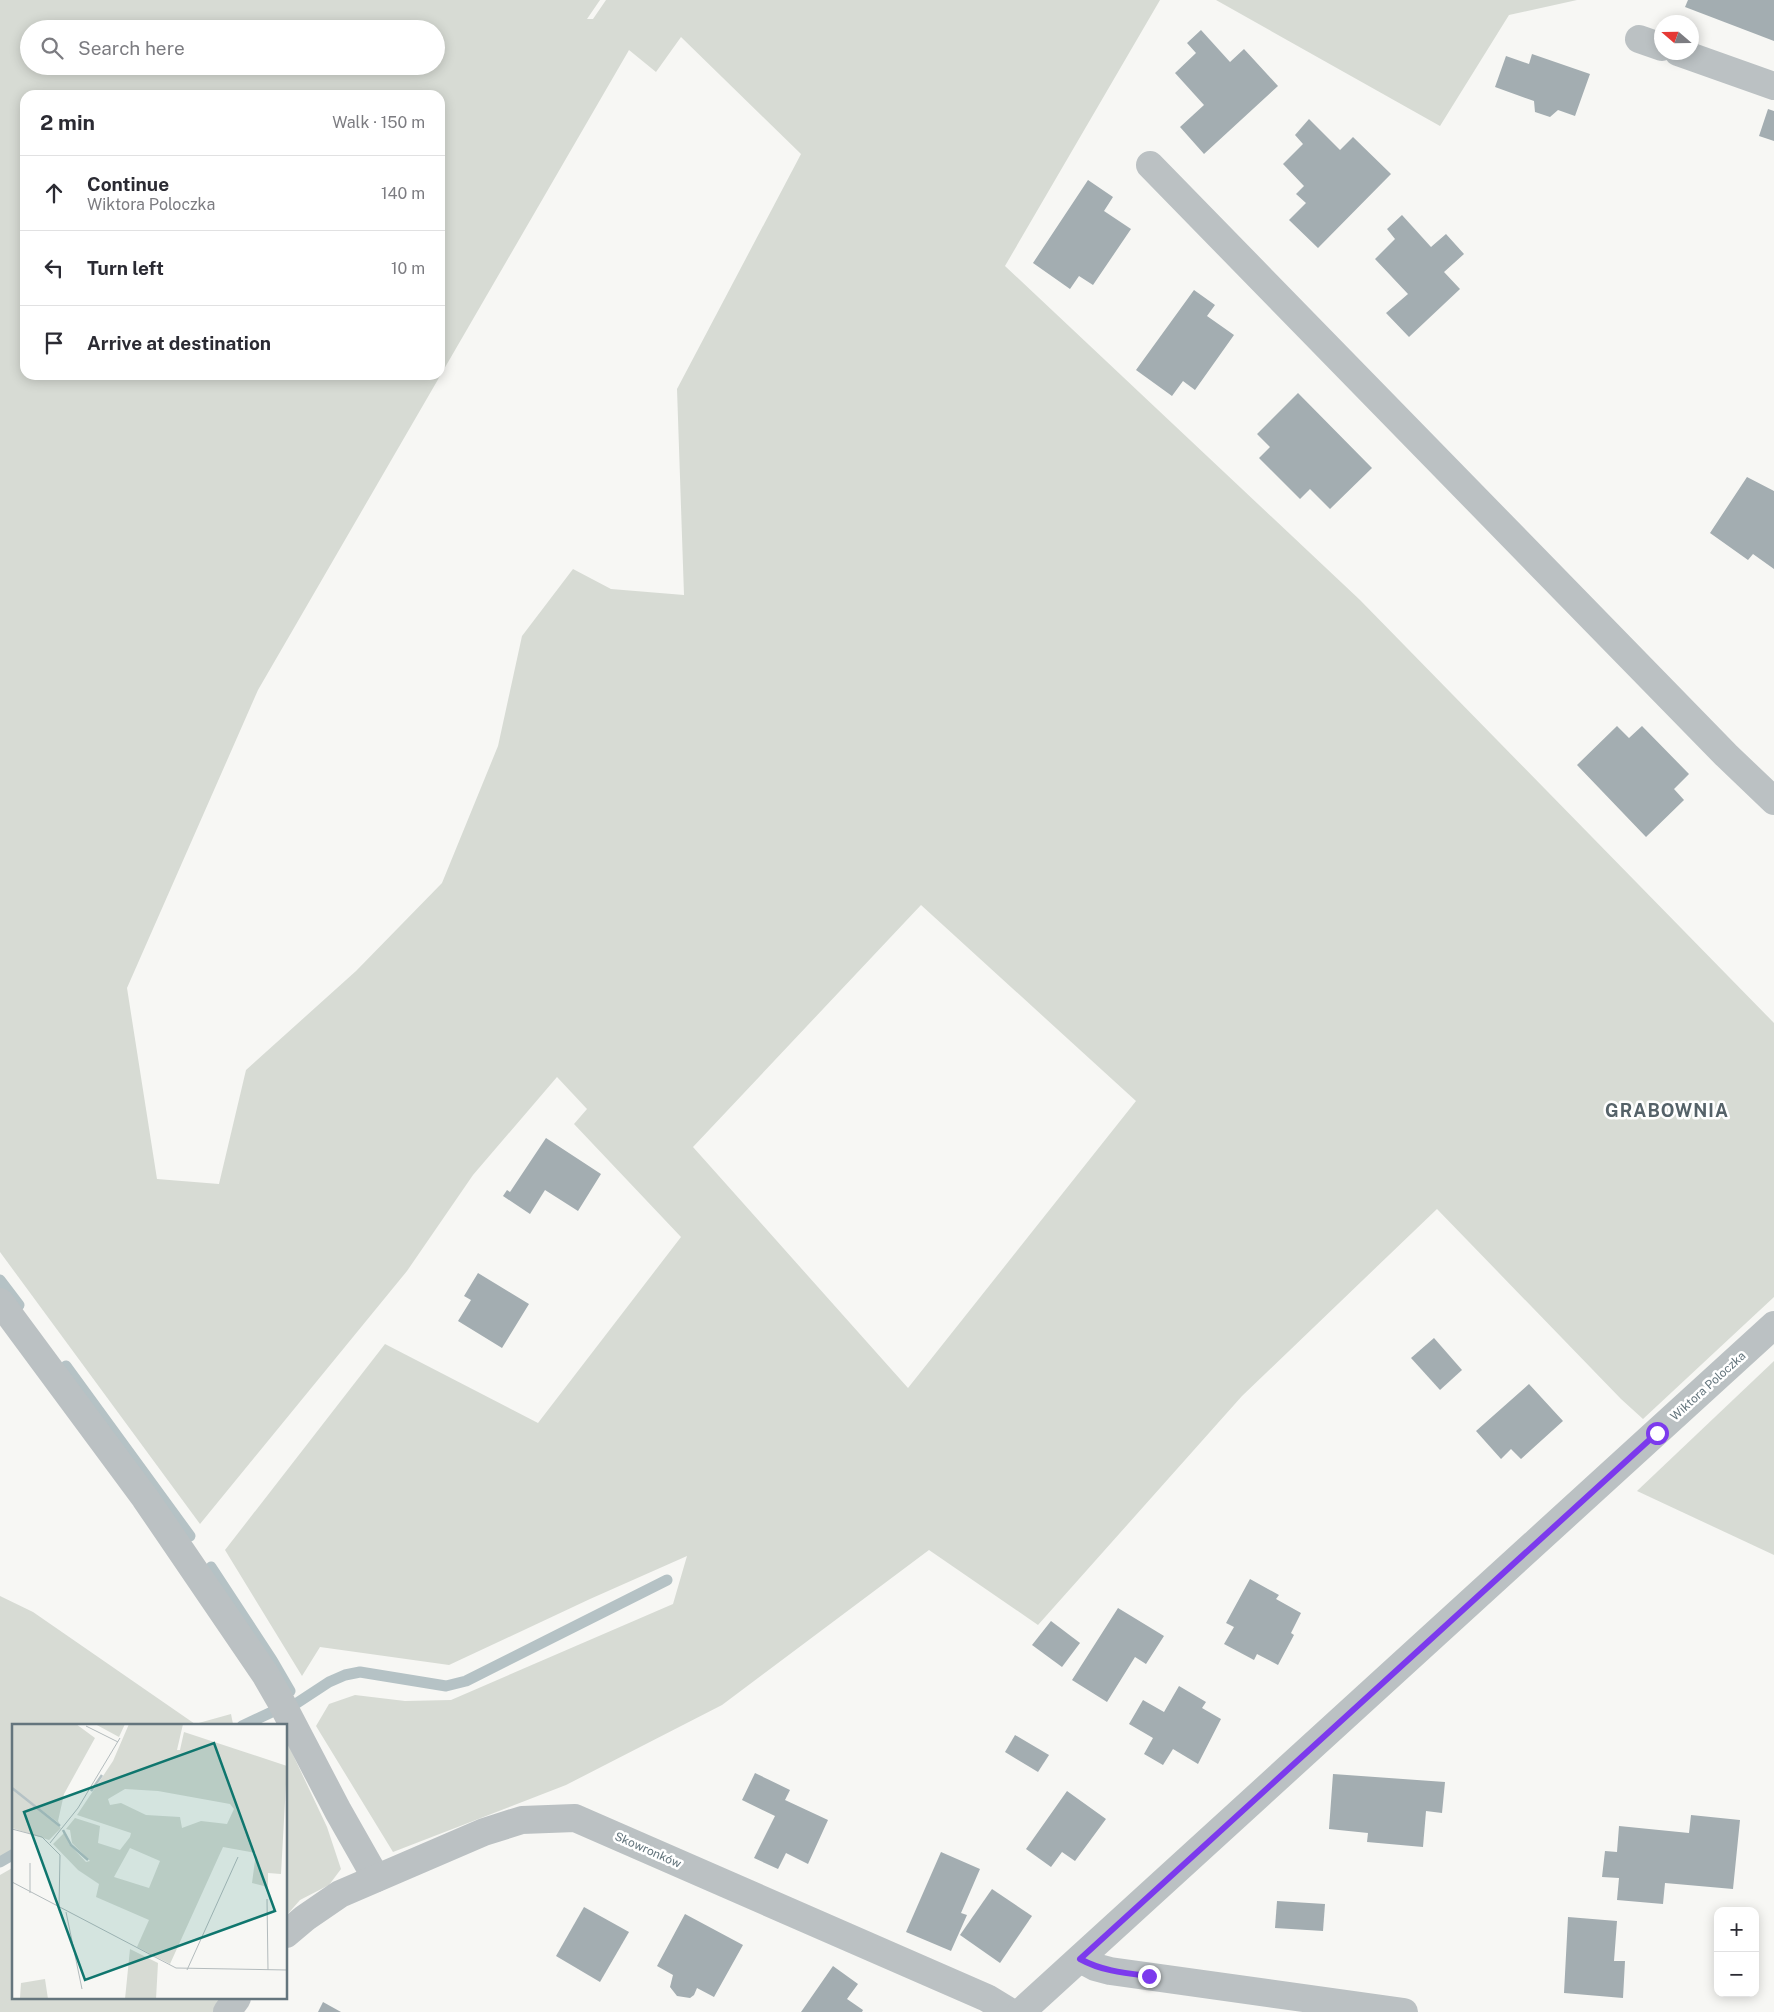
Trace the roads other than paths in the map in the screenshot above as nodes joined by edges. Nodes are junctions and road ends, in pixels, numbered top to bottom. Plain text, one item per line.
1 (1699, 59) edge
2 (1774, 86) edge
3 (1150, 165) dead end
4 (1774, 801) edge
5 (0, 1302) edge
6 (1774, 1325) edge
7 (376, 1878) junction
8 (288, 1932) edge
9 (1080, 1959) junction
10 (236, 2000) edge
11 (227, 2012) edge
12 (1010, 2012) edge
13 (1021, 2012) edge
14 (1404, 2012) edge

1 - 2 street
3 - 4 street
5 - 7 street
6 - 9 street, Wiktora Poloczka
7 - 8 street, Skowronków
7 - 12 street, Skowronków
9 - 13 street, Wiktora Poloczka
9 - 14 street
10 - 11 street

